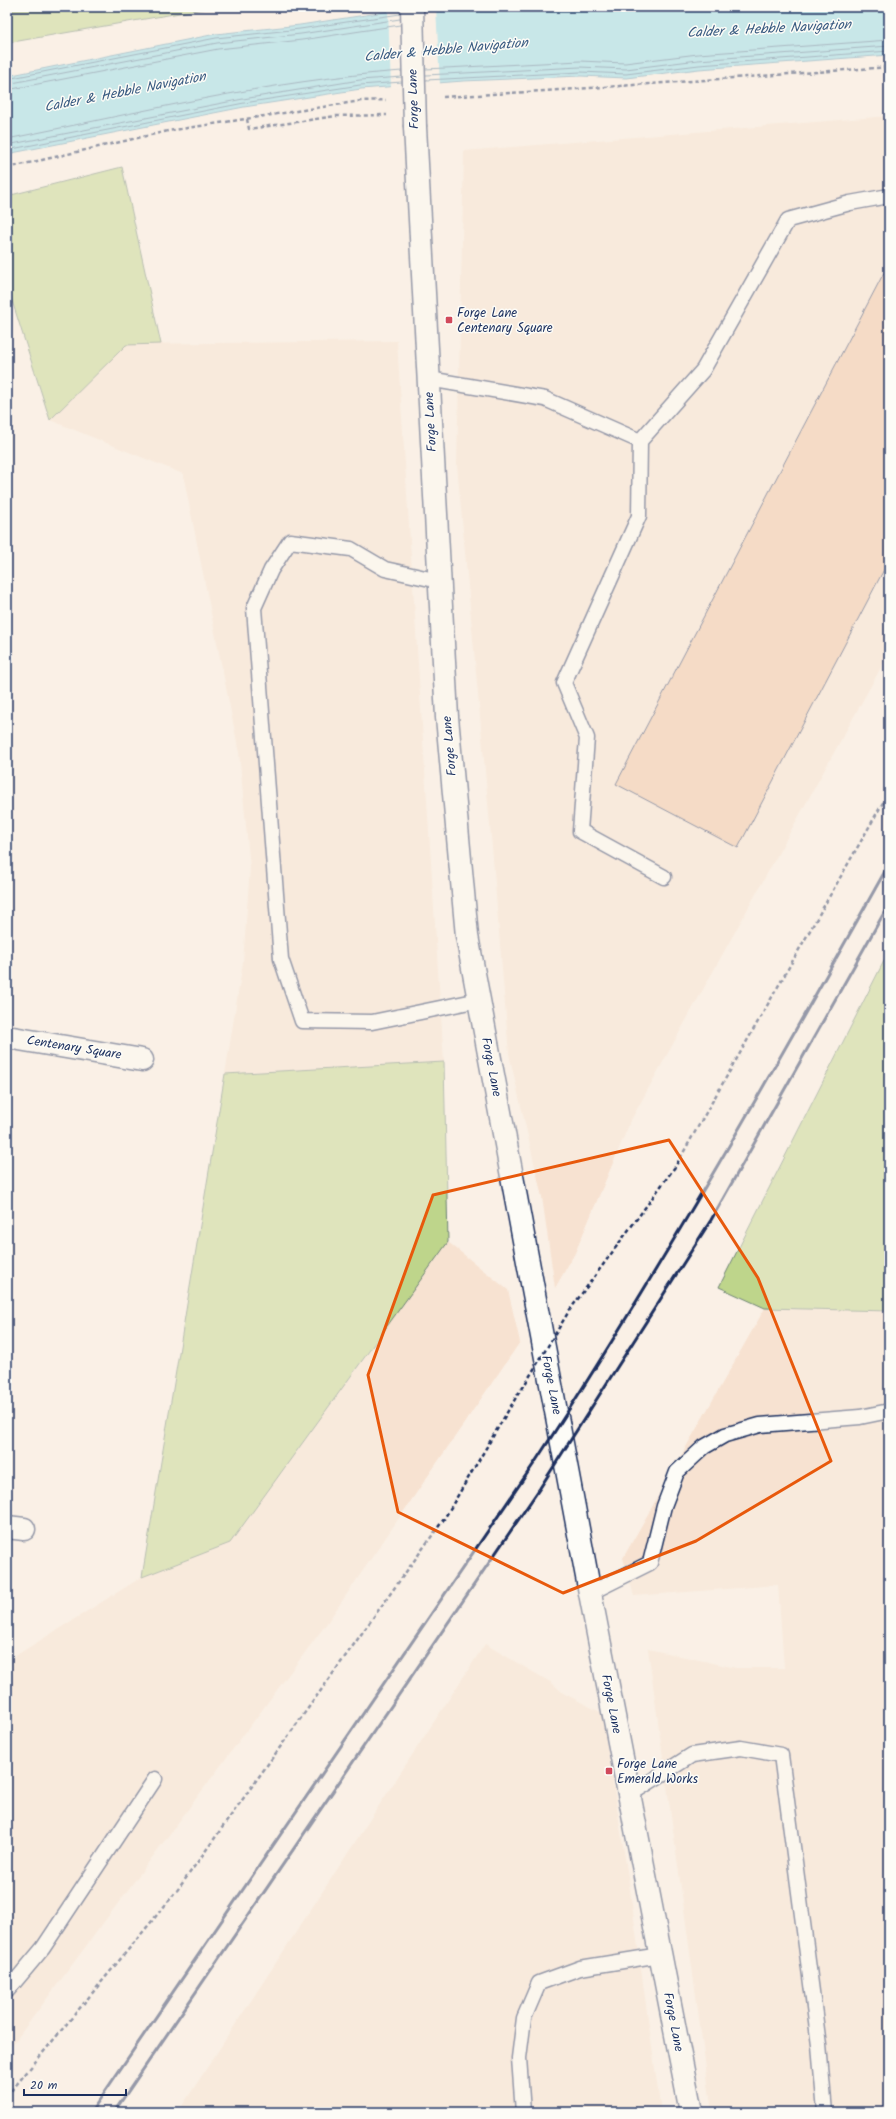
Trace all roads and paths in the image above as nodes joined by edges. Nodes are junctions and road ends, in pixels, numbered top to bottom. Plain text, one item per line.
1 (412, 7) edge
2 (889, 67) edge
3 (441, 97) dead end
4 (393, 99) dead end
5 (392, 115) dead end
6 (246, 119) junction
7 (7, 168) edge
8 (889, 196) edge
9 (429, 378) junction
10 (640, 441) junction
11 (439, 581) junction
12 (889, 792) edge
13 (664, 877) dead end
14 (479, 1000) junction
15 (7, 1037) edge
16 (142, 1060) dead end
17 (889, 1411) edge
18 (590, 1592) junction
19 (154, 1779) dead end
20 (629, 1795) junction
21 (660, 1956) junction
22 (7, 1991) edge
23 (7, 2096) edge
24 (523, 2112) edge
25 (690, 2112) edge
26 (825, 2112) edge

1 - 9 street, Forge Lane, bridge
2 - 3 path
4 - 6 path
5 - 6 path
6 - 7 path
8 - 10 lane
9 - 10 lane
9 - 11 street, Forge Lane
10 - 13 lane
11 - 14 street, Forge Lane
11 - 14 lane
12 - 23 path, bridge
14 - 18 street, Forge Lane
15 - 16 street, Centenary Square
17 - 18 lane
18 - 20 street, Forge Lane
19 - 22 lane
20 - 21 street, Forge Lane
20 - 26 lane
21 - 24 lane
21 - 25 street, Forge Lane

